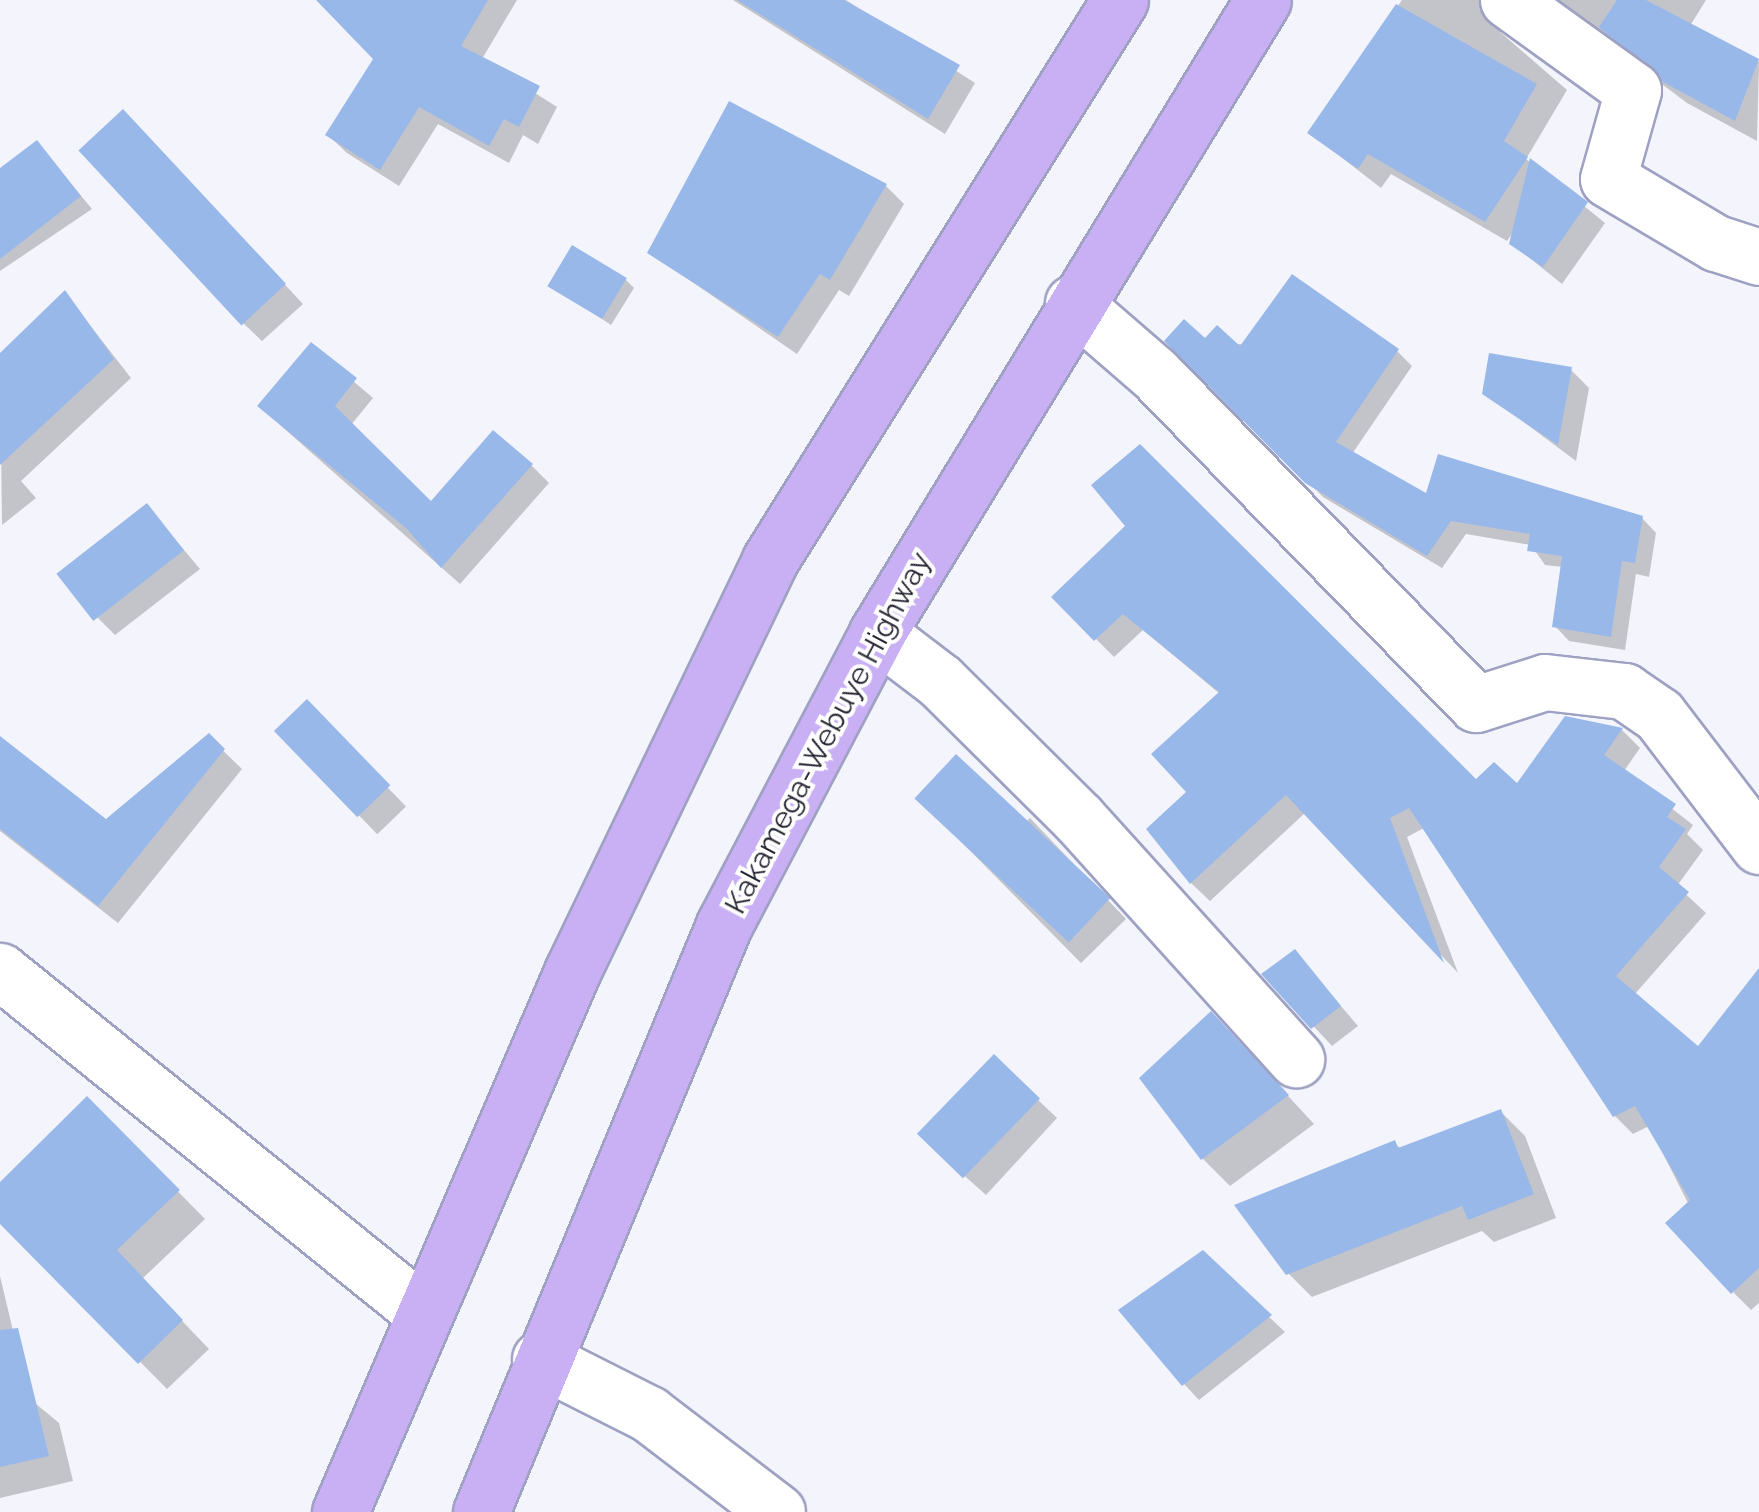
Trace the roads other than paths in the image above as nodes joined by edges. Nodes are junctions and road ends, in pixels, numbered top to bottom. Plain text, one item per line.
1 (1120, 0) edge
2 (1263, 0) edge
3 (1508, 0) edge
4 (1759, 257) edge
5 (1073, 304) junction
6 (877, 633) junction
7 (1759, 846) edge
8 (0, 972) edge
9 (1296, 1059) dead end
10 (421, 1311) junction
11 (540, 1359) junction
12 (340, 1512) edge
13 (482, 1512) edge
14 (777, 1512) edge

1 - 10 highway
2 - 5 highway, Kakamega-Webuye Highway
3 - 4 street
5 - 6 highway, Kakamega-Webuye Highway
5 - 7 street
6 - 9 street
6 - 11 highway, Kakamega-Webuye Highway
8 - 10 street
10 - 12 highway
11 - 13 highway, Kakamega-Webuye Highway
11 - 14 street

